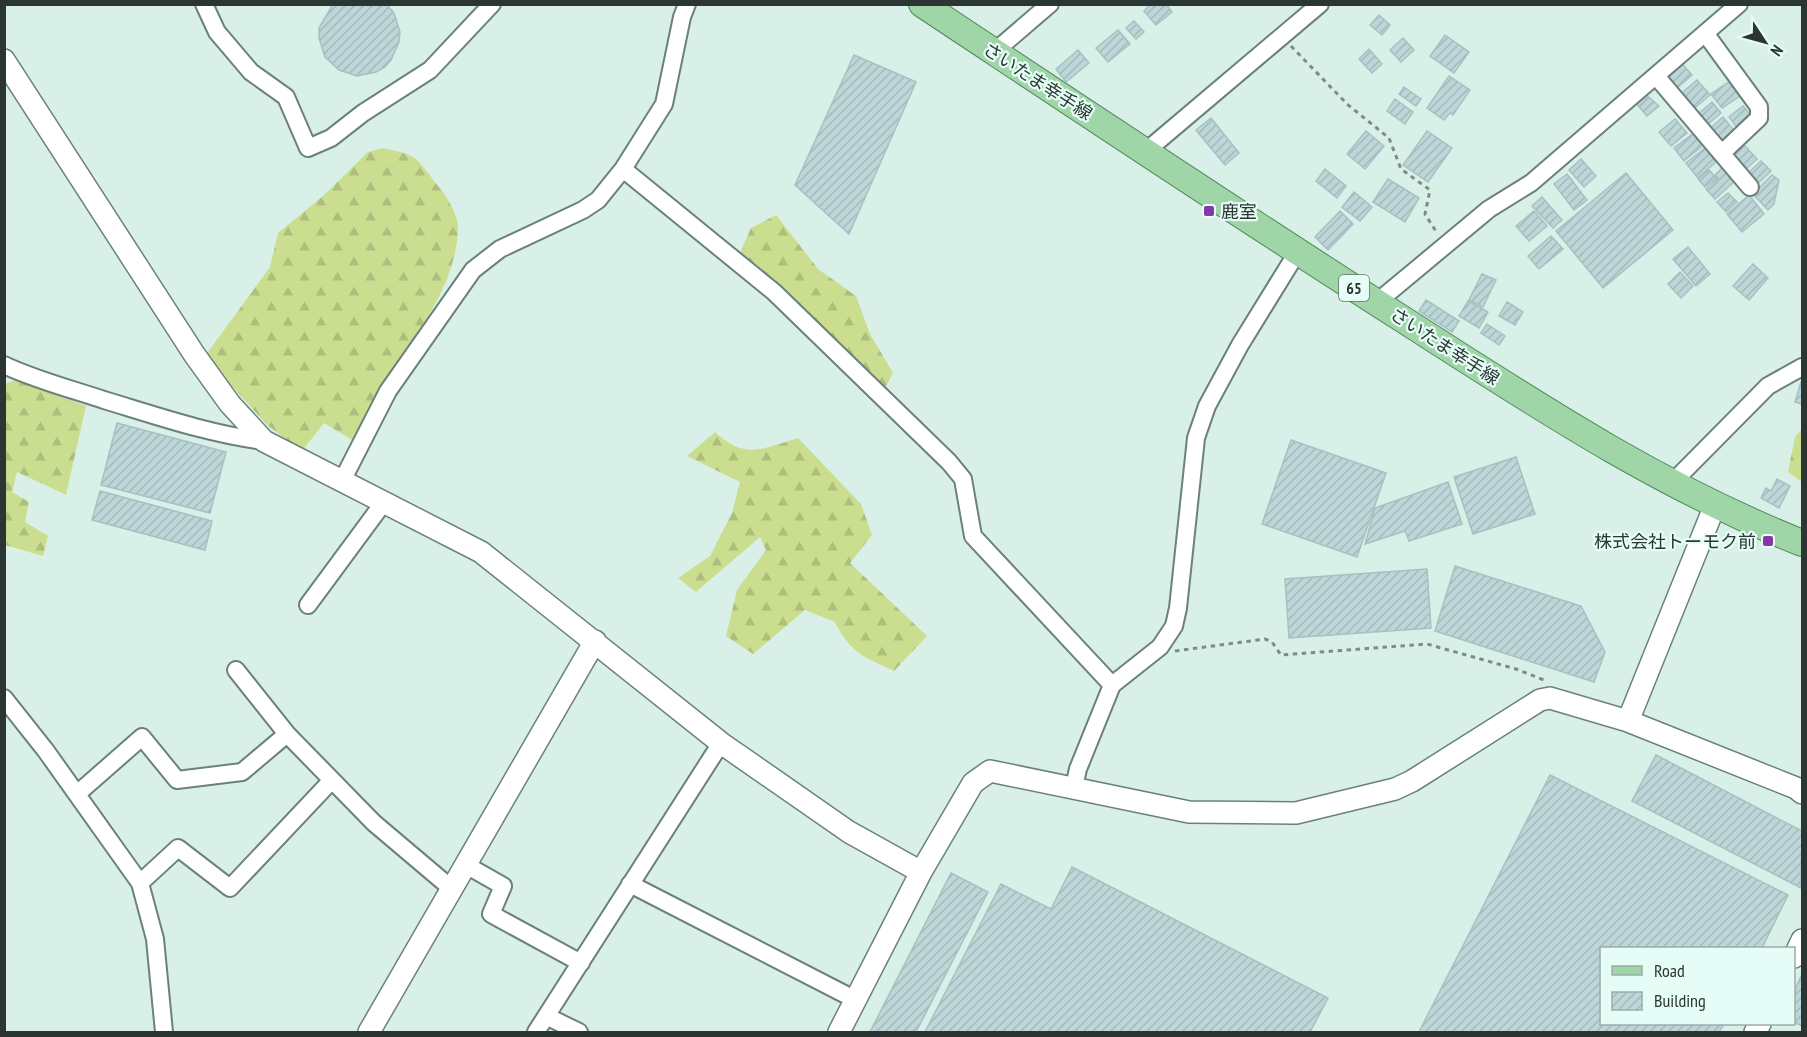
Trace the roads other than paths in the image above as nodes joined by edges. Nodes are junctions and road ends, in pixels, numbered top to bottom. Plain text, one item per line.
1 (204, 4) edge
2 (492, 4) edge
3 (687, 4) edge
4 (922, 4) edge
5 (1050, 4) edge
6 (1739, 4) edge
7 (1310, 8) edge
8 (1705, 33) junction
9 (994, 52) junction
10 (4, 60) edge
11 (1656, 76) junction
12 (1144, 152) junction
13 (1722, 153) junction
14 (623, 169) junction
15 (1750, 187) dead end
16 (1298, 251) junction
17 (1377, 303) junction
18 (4, 364) edge
19 (1803, 367) edge
20 (264, 441) junction
21 (342, 481) junction
22 (1672, 483) junction
23 (384, 502) junction
24 (1715, 505) junction
25 (1803, 543) edge
26 (308, 605) dead end
27 (595, 641) junction
28 (236, 670) dead end
29 (1112, 686) junction
30 (4, 698) edge
31 (1628, 721) junction
32 (287, 734) junction
33 (720, 743) junction
34 (332, 780) junction
35 (1074, 787) junction
36 (1800, 787) edge
37 (77, 794) junction
38 (466, 865) junction
39 (921, 872) junction
40 (140, 883) junction
41 (630, 885) junction
42 (452, 889) junction
43 (1803, 940) edge
44 (1795, 955) edge
45 (581, 963) junction
46 (856, 1000) junction
47 (546, 1016) junction
48 (164, 1032) edge
49 (369, 1032) edge
50 (536, 1032) edge
51 (579, 1032) edge
52 (839, 1032) edge

1 - 2 street
3 - 14 street
4 - 9 main road, さいたま幸手線 / 65
5 - 9 street
6 - 8 street
7 - 12 street
8 - 11 street
8 - 13 street
9 - 12 main road, さいたま幸手線 / 65
10 - 20 street
11 - 13 street
11 - 17 street
12 - 16 main road, さいたま幸手線 / 65
13 - 15 street
14 - 21 street
14 - 29 street
16 - 17 main road, さいたま幸手線 / 65
16 - 29 street
17 - 22 main road, さいたま幸手線 / 65
18 - 20 street
19 - 22 street
20 - 21 street
21 - 23 street
22 - 24 main road, さいたま幸手線 / 65
23 - 26 street
23 - 27 street
24 - 25 main road, さいたま幸手線 / 65
24 - 31 street
27 - 33 street
27 - 38 street
28 - 32 street
29 - 35 street
30 - 37 street
31 - 35 street
31 - 36 street
32 - 34 street
32 - 37 street
33 - 39 street
33 - 41 street
34 - 40 street
34 - 42 street
35 - 39 street
37 - 40 street
38 - 42 street
38 - 45 street
39 - 46 street
40 - 48 street
41 - 45 street
41 - 46 street
42 - 49 street
43 - 44 street
45 - 47 street
46 - 52 street
47 - 50 street
47 - 51 street

